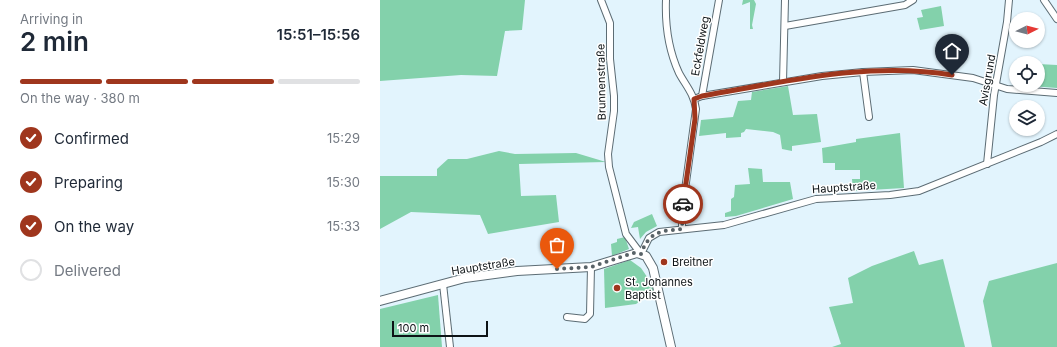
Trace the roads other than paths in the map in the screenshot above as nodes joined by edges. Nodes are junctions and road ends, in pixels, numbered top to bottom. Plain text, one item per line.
1 (601, 0) edge
2 (666, 0) edge
3 (719, 0) edge
4 (785, 0) edge
5 (913, 0) edge
6 (1009, 0) edge
7 (1044, 0) edge
8 (1057, 19) edge
9 (785, 26) junction
10 (863, 72) junction
11 (783, 82) junction
12 (997, 86) junction
13 (1057, 93) edge
14 (702, 96) junction
15 (694, 99) junction
16 (869, 117) dead end
17 (1057, 134) edge
18 (987, 164) junction
19 (682, 229) junction
20 (641, 254) junction
21 (591, 267) junction
22 (443, 284) junction
23 (380, 301) edge
24 (567, 317) dead end
25 (450, 347) edge
26 (672, 347) edge

1 - 20 street, Brunnenstraße
2 - 15 street
3 - 14 street, Eckfeldweg
4 - 9 street
5 - 9 street
6 - 12 street, Avisgrund
7 - 8 street
9 - 11 street
10 - 11 street
10 - 12 street
10 - 16 street
11 - 14 street
12 - 13 street
12 - 18 street, Avisgrund
14 - 15 street
15 - 19 street
17 - 18 street, Hauptstraße
18 - 19 street, Hauptstraße
19 - 20 street, Hauptstraße
20 - 21 street, Hauptstraße
20 - 26 street
21 - 22 street, Hauptstraße
21 - 24 street
22 - 23 street, Hauptstraße
22 - 25 street

